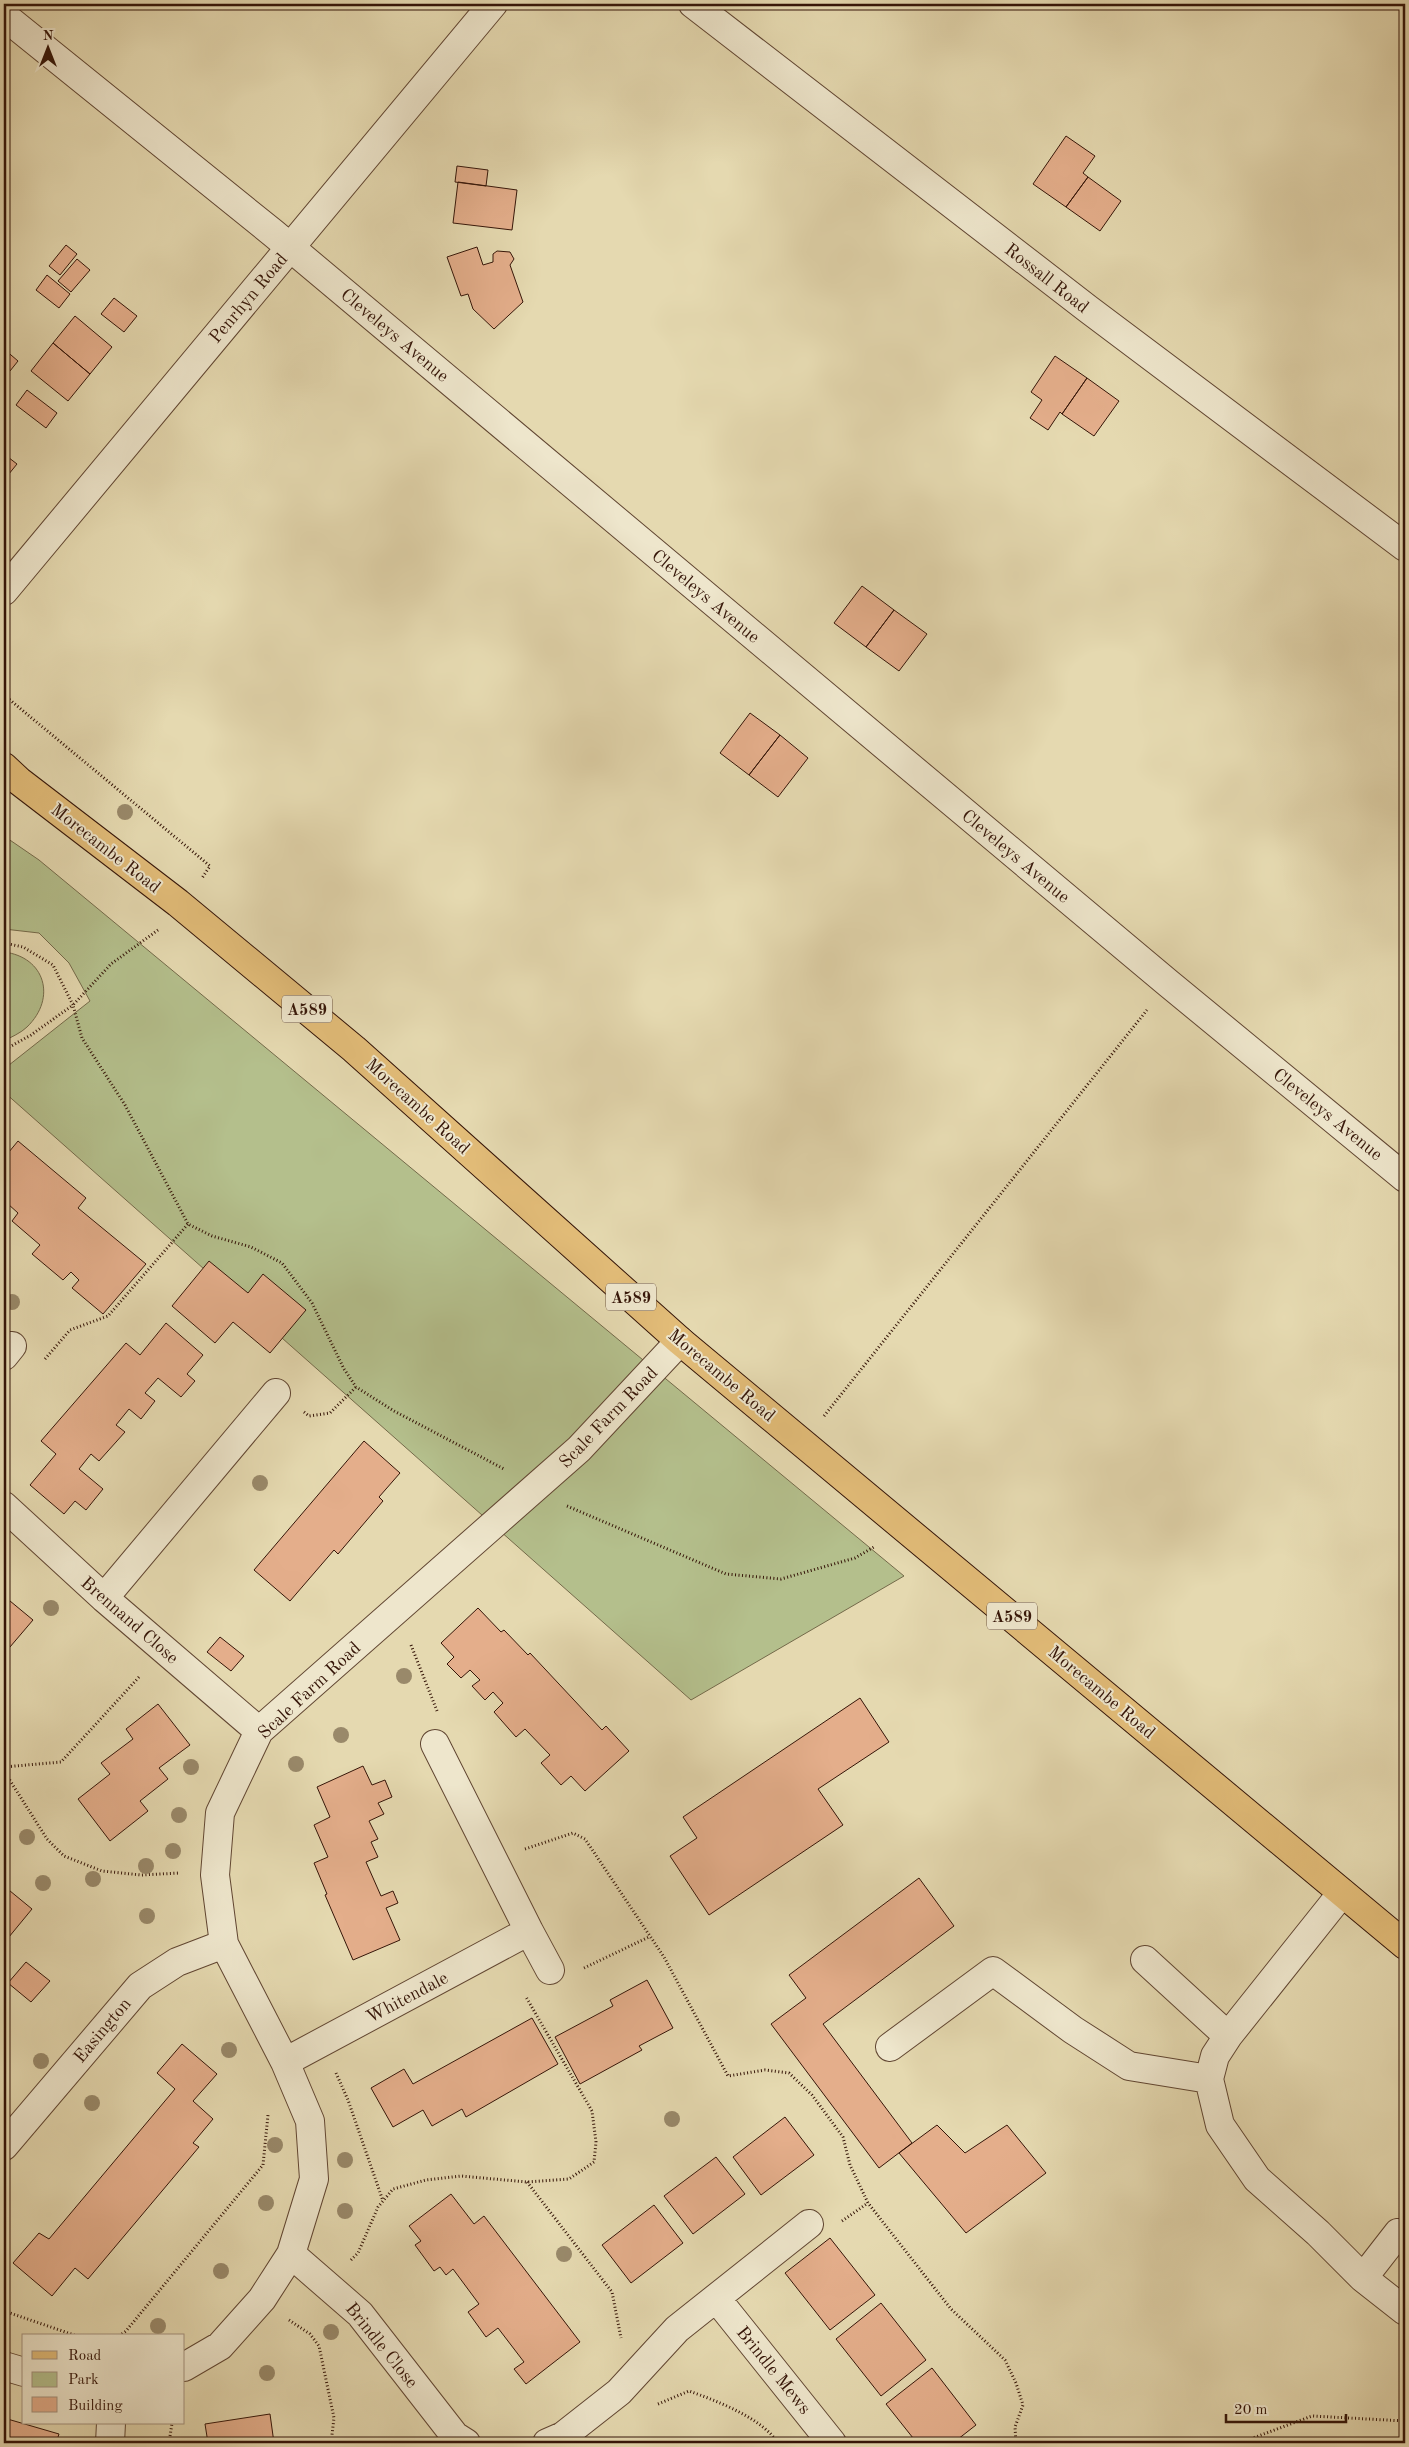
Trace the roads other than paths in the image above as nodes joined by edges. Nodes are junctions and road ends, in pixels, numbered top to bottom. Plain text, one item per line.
1 (493, 4) edge
2 (693, 4) edge
3 (4, 16) edge
4 (290, 247) junction
5 (1405, 547) edge
6 (4, 591) edge
7 (9, 775) edge
8 (1405, 1178) edge
9 (680, 1341) junction
10 (276, 1393) road end
11 (4, 1506) edge
12 (104, 1598) junction
13 (259, 1731) junction
14 (435, 1744) road end
15 (1342, 1893) junction
16 (529, 1931) junction
17 (224, 1944) junction
18 (1405, 1945) edge
19 (1145, 1960) dead end
20 (553, 1976) road end
21 (1228, 2036) junction
22 (890, 2047) dead end
23 (285, 2062) junction
24 (1209, 2079) junction
25 (4, 2146) edge
26 (809, 2224) dead end
27 (1405, 2240) edge
28 (291, 2254) junction
29 (1363, 2278) junction
30 (716, 2298) junction
31 (1405, 2311) edge
32 (4, 2366) edge
33 (185, 2366) edge
34 (22, 2371) edge
35 (112, 2424) edge
36 (110, 2443) edge
37 (466, 2443) edge
38 (547, 2443) edge
39 (832, 2443) edge

1 - 4 street, Penrhyn Road
2 - 5 street, Rossall Road
3 - 4 street, Cleveleys Avenue
4 - 6 street, Penrhyn Road
4 - 8 street, Cleveleys Avenue
7 - 9 main road, Morecambe Road / A589
9 - 13 street, Scale Farm Road
9 - 15 main road, Morecambe Road / A589
10 - 12 street
11 - 12 street, Brennand Close
12 - 13 street, Brennand Close
13 - 17 street, Scale Farm Road
14 - 16 street
15 - 18 main road, Morecambe Road / A589
15 - 21 street
16 - 20 street
16 - 23 street, Whitendale
17 - 23 street, Scale Farm Road
17 - 25 street, Easington
19 - 21 street
21 - 24 street
22 - 24 street
23 - 28 street, Scale Farm Road
24 - 29 street
26 - 30 street
27 - 29 street
28 - 33 street, Scale Farm Road
28 - 37 street, Brindle Close
29 - 31 street
30 - 38 street
30 - 39 street, Brindle Mews
32 - 34 street
35 - 36 street

